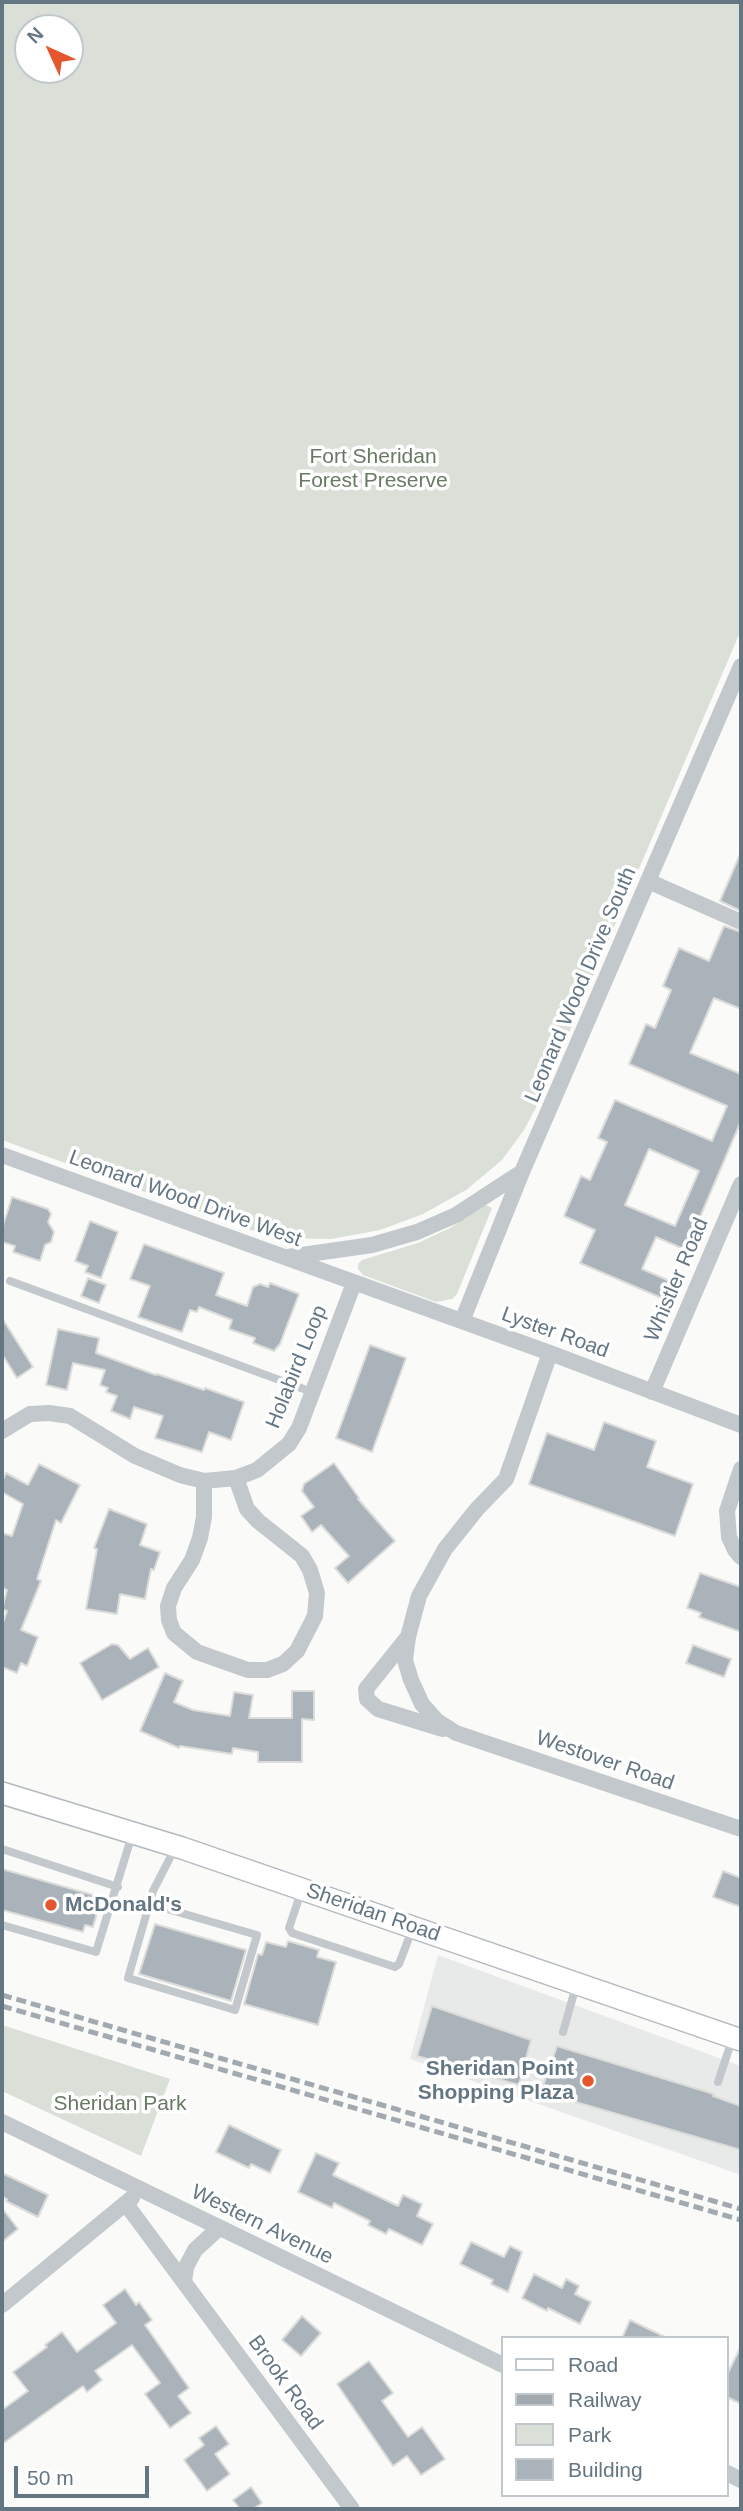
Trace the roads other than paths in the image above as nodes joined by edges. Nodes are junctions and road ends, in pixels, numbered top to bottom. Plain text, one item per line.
1 (741, 666) edge
2 (648, 881) junction
3 (741, 922) edge
4 (2, 1155) edge
5 (522, 1172) junction
6 (741, 1184) edge
7 (284, 1257) junction
8 (10, 1281) dead end
9 (354, 1283) junction
10 (462, 1321) junction
11 (550, 1353) junction
12 (312, 1392) junction
13 (652, 1392) junction
14 (741, 1425) edge
15 (2, 1431) edge
16 (741, 1469) edge
17 (236, 1478) junction
18 (204, 1481) junction
19 (741, 1557) edge
20 (408, 1637) junction
21 (456, 1733) junction
22 (2, 1793) edge
23 (741, 1829) edge
24 (133, 1833) junction
25 (176, 1846) junction
26 (2, 1849) edge
27 (118, 1887) junction
28 (302, 1889) junction
29 (150, 1904) junction
30 (2, 1925) edge
31 (413, 1927) junction
32 (577, 1983) junction
33 (563, 2032) dead end
34 (737, 2038) edge
35 (718, 2082) dead end
36 (2, 2122) edge
37 (142, 2189) junction
38 (126, 2204) junction
39 (219, 2228) junction
40 (184, 2282) junction
41 (2, 2305) edge
42 (502, 2365) edge
43 (352, 2509) edge

1 - 2 street, Leonard Wood Drive South
2 - 3 street
2 - 5 street, Leonard Wood Drive South
4 - 7 street, Leonard Wood Drive West
5 - 7 street
5 - 10 street, Leonard Wood Drive South
6 - 13 street, Whistler Road
7 - 9 street, Leonard Wood Drive West
8 - 12 lane
9 - 10 street, Lyster Road
9 - 12 street, Holabird Loop
10 - 11 street, Lyster Road
11 - 13 street, Lyster Road
11 - 20 street, Westover Road
12 - 17 street, Holabird Loop
13 - 14 street, Lyster Road
15 - 18 street, Holabird Loop
16 - 19 street
17 - 18 street, Holabird Loop
17 - 18 street
20 - 21 street, Westover Road
20 - 21 street, Westover Road
21 - 23 street, Westover Road
22 - 24 main road, Sheridan Road
24 - 25 main road, Sheridan Road
24 - 27 lane
25 - 28 main road, Sheridan Road
25 - 29 lane
26 - 27 lane
27 - 30 lane
28 - 31 main road, Sheridan Road
28 - 31 lane
29 - 29 lane
31 - 32 main road, Sheridan Road
32 - 33 lane
32 - 34 main road, Sheridan Road
34 - 35 lane
36 - 37 street, Western Avenue
37 - 38 street
37 - 39 street, Western Avenue
38 - 40 street, Brook Road
38 - 41 street
39 - 40 street
39 - 42 street, Western Avenue
40 - 43 street, Brook Road

